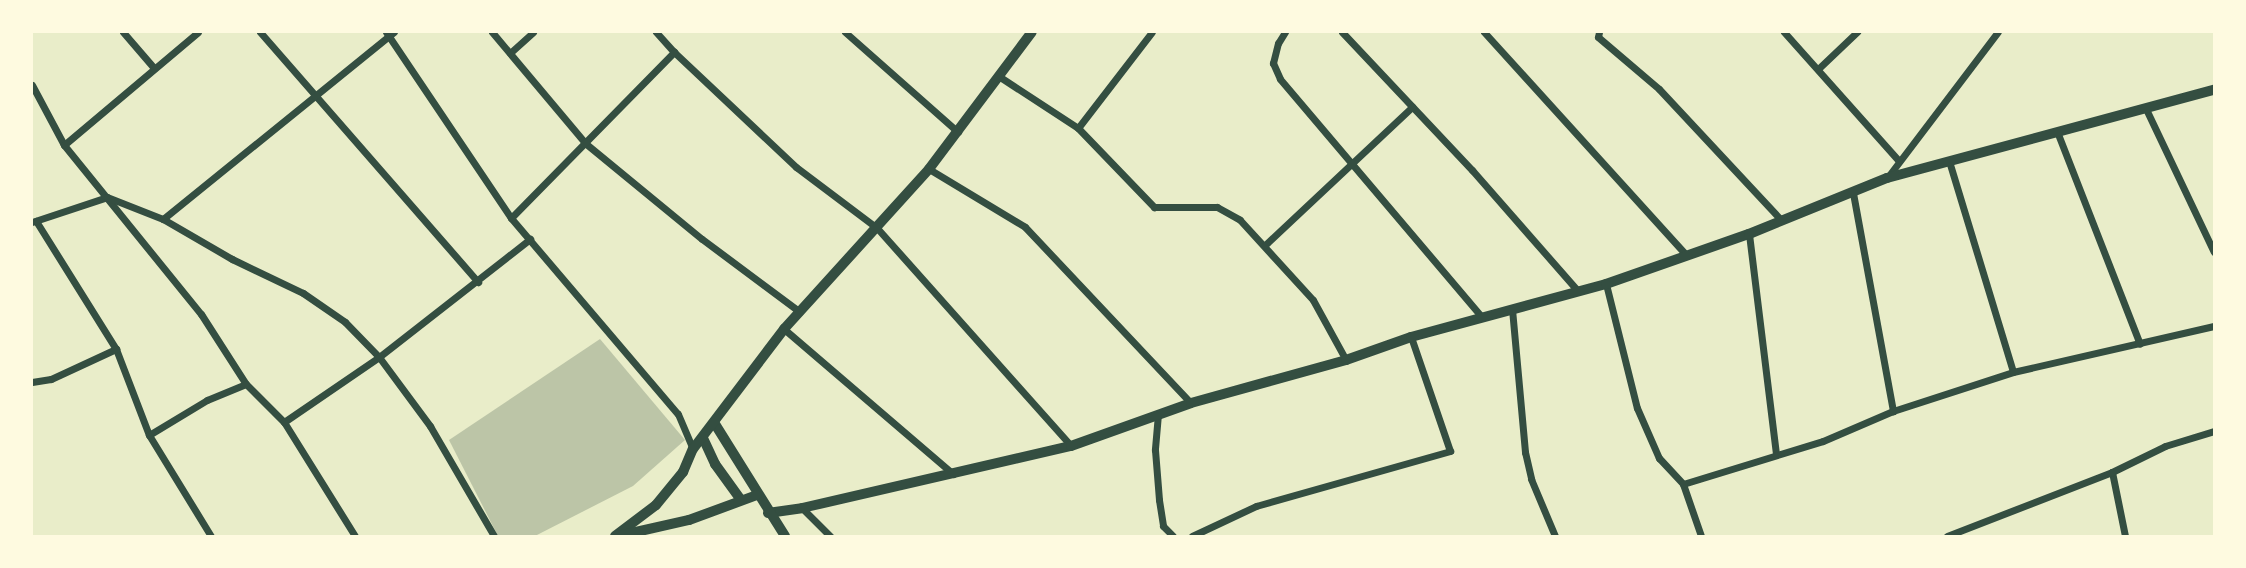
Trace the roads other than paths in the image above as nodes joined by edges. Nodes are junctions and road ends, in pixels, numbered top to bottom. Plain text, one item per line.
1 (123, 32) edge
2 (198, 32) edge
3 (260, 32) edge
4 (492, 32) edge
5 (533, 32) edge
6 (656, 32) edge
7 (845, 32) edge
8 (1032, 32) edge
9 (1152, 32) edge
10 (1286, 32) edge
11 (1342, 32) edge
12 (1484, 32) edge
13 (1599, 32) edge
14 (1784, 32) edge
15 (1857, 32) edge
16 (1998, 32) edge
17 (390, 33) edge
18 (510, 52) junction
19 (674, 52) junction
20 (154, 68) junction
21 (1818, 69) junction
22 (1000, 77) junction
23 (32, 85) edge
24 (2214, 90) edge
25 (314, 96) junction
26 (1412, 107) junction
27 (2146, 109) junction
28 (1078, 128) junction
29 (958, 132) junction
30 (2058, 134) junction
31 (585, 143) junction
32 (64, 145) junction
33 (1899, 161) junction
34 (1949, 161) junction
35 (1350, 164) junction
36 (929, 169) junction
37 (1887, 178) junction
38 (1853, 193) junction
39 (107, 197) junction
40 (511, 218) junction
41 (163, 219) junction
42 (1782, 221) junction
43 (34, 222) edge
44 (877, 228) junction
45 (1749, 234) junction
46 (530, 239) junction
47 (1265, 246) junction
48 (2214, 252) edge
49 (1687, 256) junction
50 (478, 282) junction
51 (1606, 284) junction
52 (1577, 290) junction
53 (1512, 309) junction
54 (800, 312) junction
55 (1482, 317) junction
56 (2214, 326) edge
57 (784, 329) junction
58 (1411, 337) junction
59 (2140, 344) junction
60 (116, 349) junction
61 (379, 358) junction
62 (1346, 359) junction
63 (2013, 372) junction
64 (32, 382) edge
65 (246, 384) junction
66 (1191, 403) junction
67 (1893, 411) junction
68 (1158, 414) junction
69 (285, 422) junction
70 (715, 424) junction
71 (2214, 431) edge
72 (149, 435) junction
73 (703, 438) junction
74 (1071, 446) junction
75 (693, 449) junction
76 (1776, 453) junction
77 (2112, 472) junction
78 (953, 474) junction
79 (1683, 484) junction
80 (757, 495) junction
81 (741, 500) junction
82 (802, 508) junction
83 (768, 513) junction
84 (1214, 532) edge
85 (209, 534) edge
86 (642, 535) edge
87 (200, 537) edge
88 (355, 537) edge
89 (494, 537) edge
90 (616, 537) edge
91 (785, 537) edge
92 (830, 537) edge
93 (1173, 537) edge
94 (1192, 537) edge
95 (1555, 537) edge
96 (1701, 537) edge
97 (1947, 537) edge
98 (2125, 537) edge

1 - 20 street
2 - 20 street
3 - 25 street
4 - 18 street
5 - 18 street
6 - 19 street
7 - 29 street
8 - 22 main road
9 - 28 street
10 - 35 street
11 - 26 street
12 - 49 street
13 - 42 street
14 - 21 street
15 - 21 street
16 - 33 street
17 - 25 street
17 - 40 street
18 - 31 street
19 - 31 street
19 - 44 street
20 - 32 street
21 - 33 street
22 - 28 street
22 - 29 main road
23 - 32 street
24 - 27 street
25 - 41 street
25 - 50 street
26 - 35 street
26 - 52 street
27 - 30 street
27 - 48 street
28 - 47 street
29 - 36 main road
30 - 34 street
30 - 59 street
31 - 40 street
31 - 54 street
32 - 39 street
33 - 37 street
34 - 37 street
34 - 63 street
35 - 47 street
35 - 55 street
36 - 44 main road
36 - 66 street
37 - 38 street
38 - 42 street
38 - 67 street
39 - 41 street
39 - 43 street
39 - 65 street
40 - 46 street
41 - 61 street
42 - 45 street
43 - 60 street
44 - 54 main road
44 - 74 street
45 - 49 street
45 - 76 street
46 - 50 street
46 - 75 street
47 - 62 street
49 - 51 street
50 - 61 street
51 - 52 street
51 - 79 street
52 - 53 street
53 - 55 street
53 - 95 street
54 - 57 main road
55 - 58 street
56 - 59 street
57 - 70 main road
57 - 78 street
58 - 62 street
58 - 84 street
59 - 63 street
60 - 64 street
60 - 72 street
61 - 69 street
61 - 89 street
62 - 66 street
63 - 67 street
65 - 69 street
65 - 72 street
66 - 68 street
67 - 76 street
68 - 74 street
68 - 93 street
69 - 88 street
70 - 73 main road
70 - 80 main road
71 - 77 street
72 - 85 street
73 - 75 main road
73 - 81 main road
74 - 78 street
75 - 90 main road
76 - 79 street
77 - 97 street
77 - 98 street
78 - 82 street
79 - 96 street
80 - 81 main road
80 - 83 main road
81 - 86 main road
82 - 83 street
82 - 92 street
83 - 91 main road
84 - 94 street
85 - 87 street
86 - 90 main road

